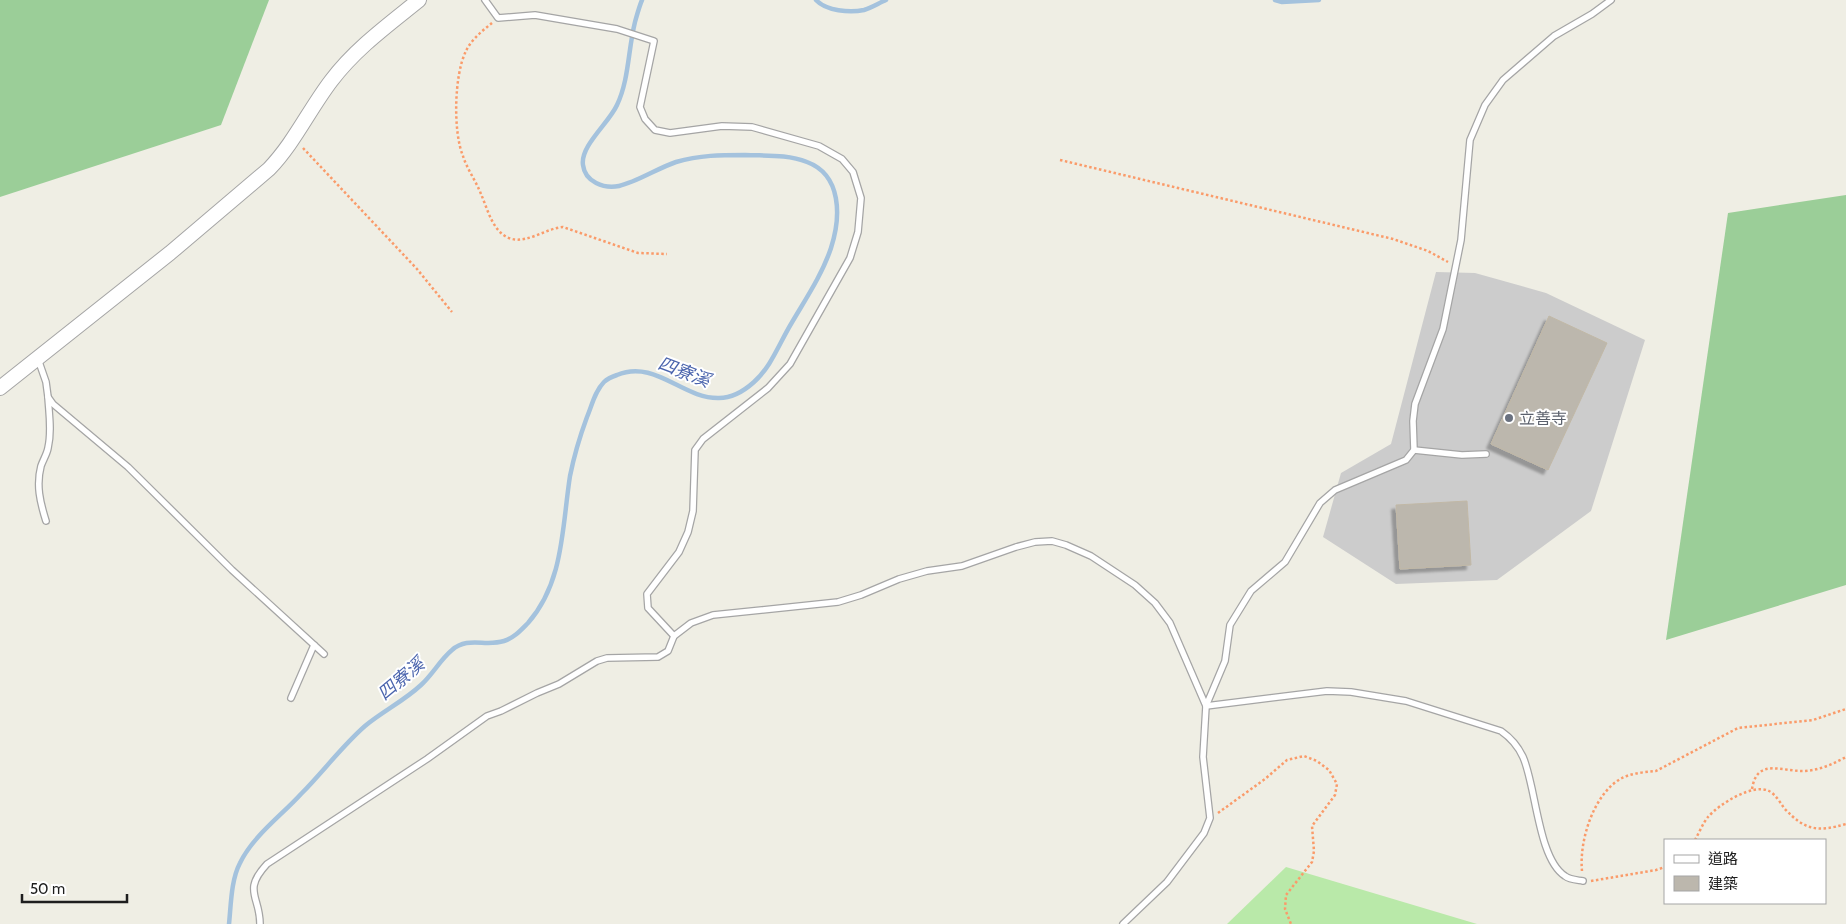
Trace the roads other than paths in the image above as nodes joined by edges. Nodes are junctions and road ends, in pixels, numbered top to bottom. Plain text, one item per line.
1 (419, 0) edge
2 (486, 0) edge
3 (1611, 0) edge
4 (38, 359) junction
5 (0, 388) edge
6 (48, 397) junction
7 (1414, 450) junction
8 (1486, 454) dead end
9 (46, 520) dead end
10 (674, 636) junction
11 (314, 645) junction
12 (324, 654) dead end
13 (291, 698) dead end
14 (1206, 706) junction
15 (1583, 881) road end
16 (260, 924) edge
17 (1123, 924) edge

1 - 4 street
2 - 10 lane
3 - 7 lane
4 - 5 street
4 - 6 lane
6 - 9 lane
6 - 11 lane
7 - 8 lane
7 - 14 lane
10 - 14 lane
10 - 16 lane
11 - 12 lane
11 - 13 lane
14 - 15 lane
14 - 17 lane

